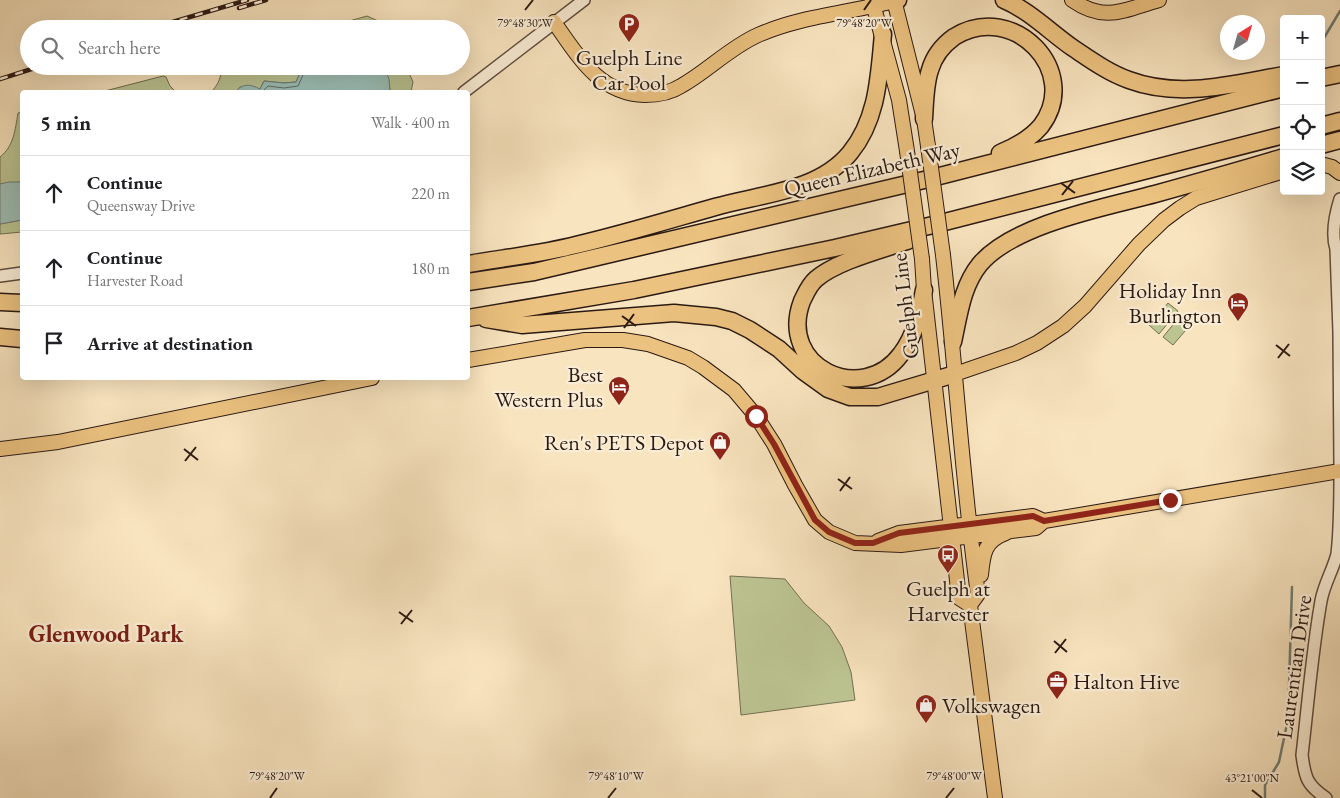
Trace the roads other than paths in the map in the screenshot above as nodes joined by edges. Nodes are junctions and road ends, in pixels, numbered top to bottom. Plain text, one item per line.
1 (584, 0) edge
2 (895, 0) edge
3 (1004, 0) edge
4 (1072, 0) edge
5 (1160, 0) edge
6 (873, 3) edge
7 (554, 22) junction
8 (883, 34) junction
9 (1340, 64) edge
10 (1325, 67) edge
11 (1340, 74) edge
12 (1280, 76) edge
13 (1325, 77) edge
14 (1280, 89) edge
15 (467, 90) edge
16 (924, 119) junction
17 (1340, 121) edge
18 (1325, 125) edge
19 (1280, 136) edge
20 (1340, 140) edge
21 (1325, 144) edge
22 (1280, 158) edge
23 (1325, 165) edge
24 (1280, 172) edge
25 (1340, 173) edge
26 (924, 180) junction
27 (1340, 199) edge
28 (933, 225) junction
29 (1340, 229) edge
30 (1336, 249) junction
31 (470, 264) edge
32 (20, 273) edge
33 (0, 276) edge
34 (470, 282) edge
35 (924, 290) junction
36 (0, 302) edge
37 (20, 303) edge
38 (470, 317) edge
39 (470, 317) edge
40 (0, 337) edge
41 (20, 339) edge
42 (953, 342) junction
43 (470, 360) edge
44 (955, 374) junction
45 (361, 380) edge
46 (935, 381) junction
47 (0, 449) edge
48 (1340, 466) edge
49 (1340, 473) edge
50 (1044, 521) junction
51 (969, 530) junction
52 (1014, 530) junction
53 (952, 532) junction
54 (974, 600) junction
55 (995, 798) edge
56 (1326, 798) edge

1 - 7 street
2 - 6 main road
2 - 16 main road, Guelph Line
3 - 12 highway
4 - 5 main road
6 - 7 main road
6 - 8 main road, Guelph Line
7 - 15 street
8 - 31 highway
8 - 35 main road, Guelph Line, bridge
9 - 10 highway
11 - 13 highway
14 - 26 highway, Queen Elizabeth Way
16 - 26 highway
16 - 42 main road, Guelph Line, bridge
17 - 18 highway
19 - 28 highway
20 - 21 highway
22 - 42 highway
23 - 25 main road
24 - 44 main road
26 - 34 highway, Queen Elizabeth Way
27 - 30 street
28 - 35 highway
28 - 38 highway
29 - 30 street
30 - 48 street
32 - 33 street
35 - 46 main road, Guelph Line
36 - 37 highway
39 - 46 highway
40 - 41 highway
42 - 44 main road, Guelph Line
43 - 53 main road
44 - 46 highway
44 - 51 main road, Guelph Line
45 - 47 main road
46 - 53 main road, Guelph Line
49 - 50 main road
49 - 56 street, Laurentian Drive
50 - 51 main road
50 - 52 main road
51 - 52 main road
51 - 53 main road
51 - 54 main road, Guelph Line
52 - 54 main road
53 - 54 main road, Guelph Line
54 - 55 main road, Guelph Line

